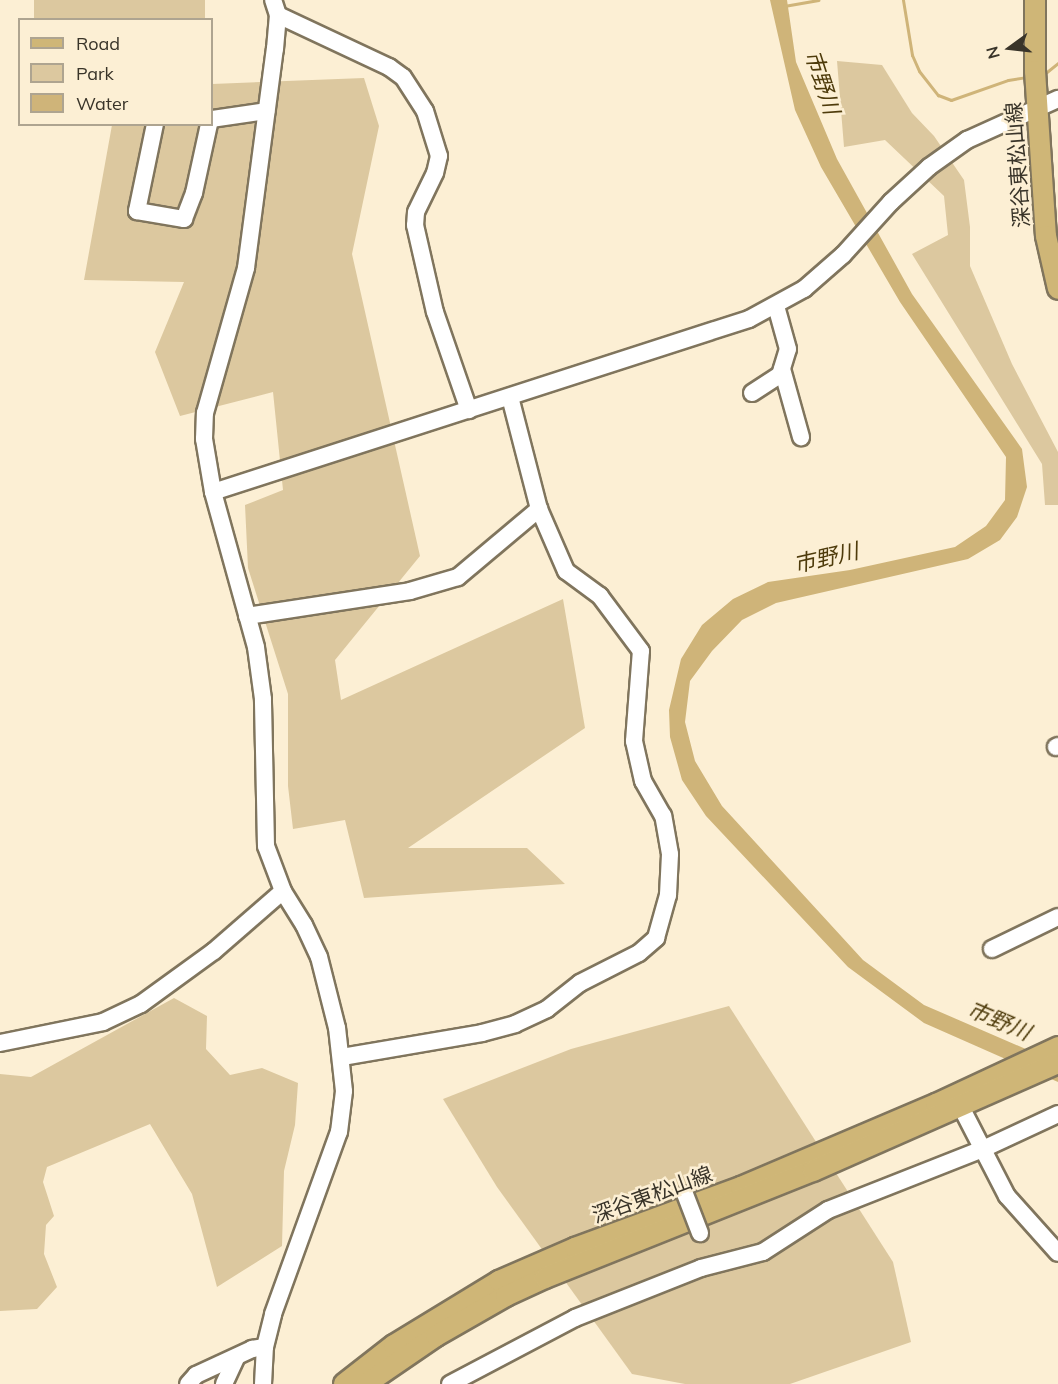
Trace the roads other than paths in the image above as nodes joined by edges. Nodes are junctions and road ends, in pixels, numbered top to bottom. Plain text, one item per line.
1 (1035, 0) edge
2 (275, 8) edge
3 (1058, 99) edge
4 (1038, 109) junction
5 (266, 111) junction
6 (213, 119) edge
7 (155, 126) edge
8 (209, 126) edge
9 (1058, 289) edge
10 (776, 306) junction
11 (782, 369) junction
12 (752, 393) dead end
13 (510, 397) junction
14 (469, 410) junction
15 (801, 437) dead end
16 (213, 492) junction
17 (539, 509) junction
18 (247, 616) junction
19 (283, 891) junction
20 (1058, 917) edge
21 (992, 949) dead end
22 (0, 1043) edge
23 (1058, 1047) edge
24 (342, 1057) junction
25 (1058, 1063) edge
26 (998, 1082) junction
27 (961, 1107) junction
28 (1058, 1114) edge
29 (982, 1149) junction
30 (685, 1194) dead end
31 (700, 1233) dead end
32 (1058, 1253) edge
33 (265, 1347) junction
34 (236, 1358) junction
35 (188, 1384) edge
36 (224, 1384) edge
37 (263, 1384) edge
38 (344, 1384) edge
39 (366, 1384) edge
40 (450, 1384) edge

1 - 4 main road, 深谷東松山線
2 - 5 street
2 - 14 street
3 - 4 street
4 - 9 main road, 深谷東松山線
4 - 10 street
5 - 6 street
5 - 16 street
7 - 8 street
10 - 11 street
10 - 13 street
11 - 12 street
11 - 15 street
13 - 14 street
13 - 17 street
14 - 16 street
16 - 18 street
17 - 18 street
17 - 24 street
18 - 19 street
19 - 22 street
19 - 24 street
20 - 21 street
23 - 26 main road
24 - 33 street
25 - 26 main road
26 - 27 main road, 深谷東松山線
26 - 38 main road, 深谷東松山線
27 - 29 street
27 - 39 main road, 深谷東松山線
28 - 29 street
29 - 32 street
29 - 40 street
30 - 31 street, bridge
33 - 34 street
33 - 37 street
34 - 35 street
34 - 36 street

